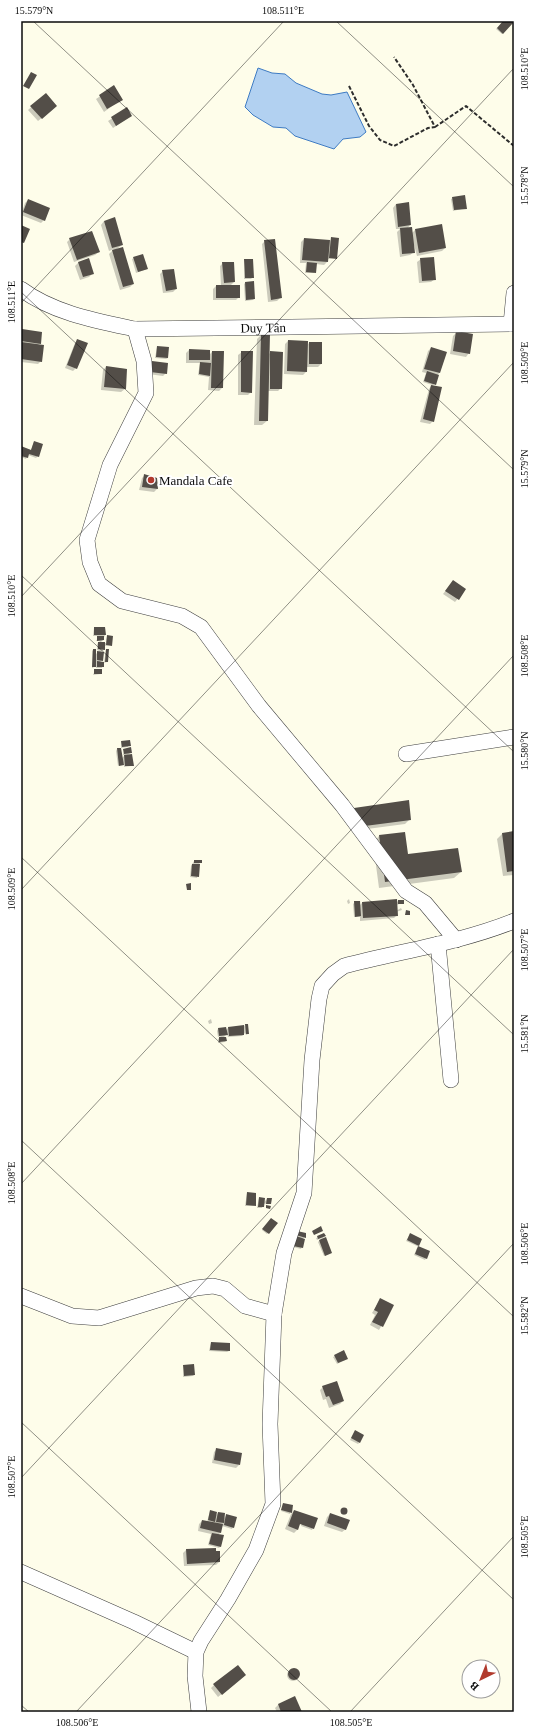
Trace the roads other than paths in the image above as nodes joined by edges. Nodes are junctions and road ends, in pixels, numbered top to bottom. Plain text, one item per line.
1 (21, 289) edge
2 (514, 293) edge
3 (512, 324) edge
4 (135, 329) junction
5 (514, 737) edge
6 (406, 754) dead end
7 (514, 921) edge
8 (456, 940) junction
9 (438, 944) junction
10 (451, 1080) dead end
11 (21, 1296) edge
12 (274, 1314) junction
13 (21, 1572) edge
14 (196, 1652) junction
15 (199, 1712) edge

1 - 4 street, Duy Tân
2 - 3 street
3 - 4 street, Duy Tân
4 - 8 street
5 - 6 street
7 - 8 street
8 - 9 street
9 - 10 street
9 - 12 street
11 - 12 street
12 - 14 street
13 - 14 street
14 - 15 street

